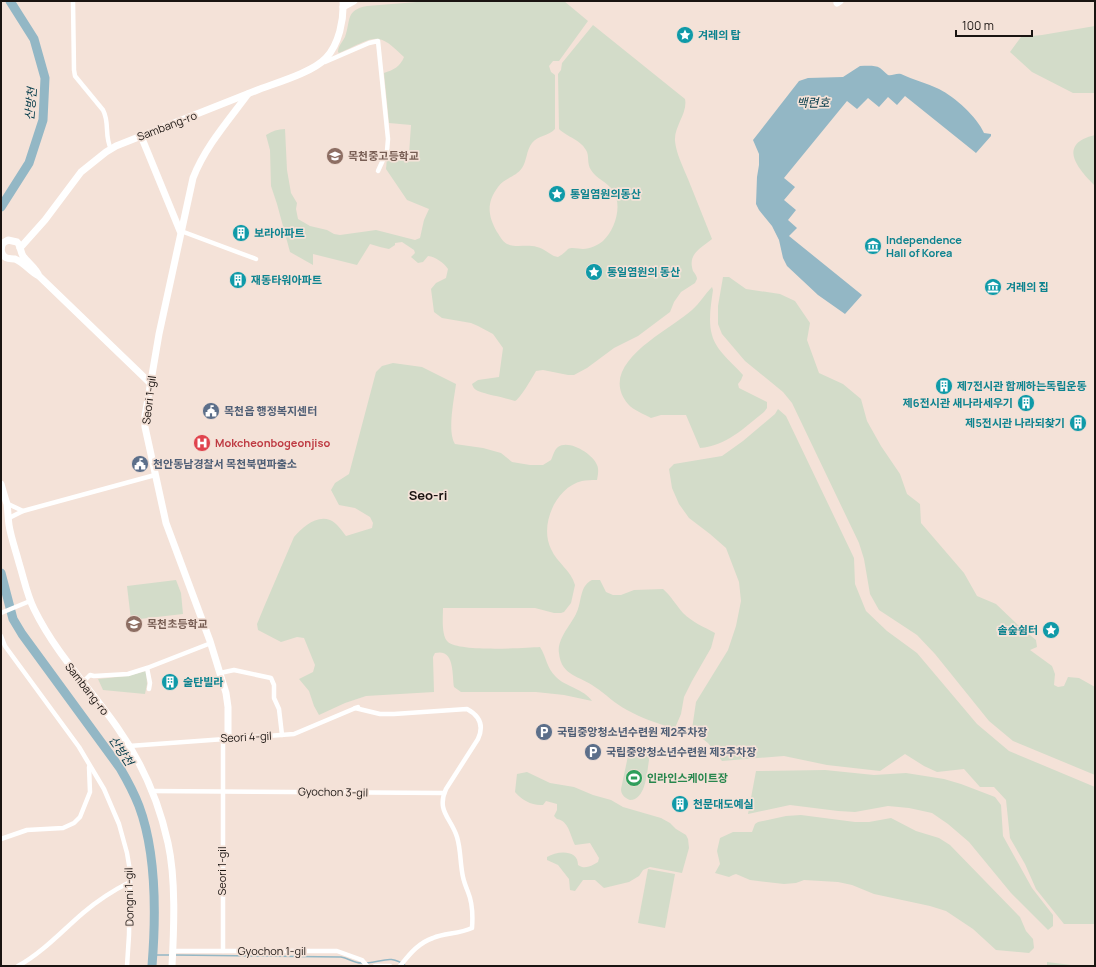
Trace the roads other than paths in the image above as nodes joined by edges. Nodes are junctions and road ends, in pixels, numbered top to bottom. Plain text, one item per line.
1 (73, 1) edge
2 (354, 1) edge
3 (343, 4) edge
4 (318, 65) junction
5 (248, 94) junction
6 (141, 136) junction
7 (111, 149) junction
8 (378, 171) dead end
9 (42, 223) junction
10 (180, 231) junction
11 (14, 240) junction
12 (2, 246) edge
13 (20, 249) junction
14 (256, 259) dead end
15 (7, 260) edge
16 (39, 276) junction
17 (150, 383) junction
18 (155, 475) junction
19 (1, 484) edge
20 (6, 503) junction
21 (24, 511) junction
22 (8, 518) junction
23 (30, 601) junction
24 (1, 613) edge
25 (1, 636) edge
26 (211, 643) junction
27 (147, 668) junction
28 (220, 673) junction
29 (82, 683) junction
30 (149, 689) dead end
31 (282, 735) junction
32 (225, 739) junction
33 (129, 746) junction
34 (89, 765) junction
35 (151, 791) junction
36 (222, 792) junction
37 (444, 793) junction
38 (1, 840) edge
39 (130, 882) junction
40 (223, 951) junction
41 (172, 957) edge
42 (18, 966) edge
43 (127, 966) edge
44 (367, 966) edge
45 (375, 966) edge
46 (390, 966) edge
47 (400, 966) edge

1 - 7 street
2 - 3 street
3 - 4 street, Sambang-ro
4 - 5 street, Sambang-ro
4 - 8 street, Sambang-ro
5 - 6 street, Sambang-ro
5 - 10 street, Seori 1-gil
6 - 7 street, Sambang-ro
6 - 10 street
7 - 9 street, Sambang-ro
9 - 11 street, Sambang-ro
9 - 13 street, Sambang-ro
10 - 14 street
10 - 17 street, Seori 1-gil
11 - 12 street
11 - 13 street
12 - 15 street
13 - 15 street
13 - 16 street
15 - 16 street
16 - 17 street
17 - 18 street, Seori 1-gil
18 - 21 street
18 - 26 street, Seori 1-gil
19 - 20 street, Sambang-ro
20 - 21 street
20 - 22 street, Sambang-ro
21 - 22 street
22 - 23 street, Sambang-ro
23 - 24 street
23 - 29 street, Sambang-ro
25 - 34 street, Dongni 1-gil
26 - 27 street
26 - 28 street, Seori 1-gil
27 - 29 street
27 - 30 street
28 - 31 street
28 - 32 street, Seori 1-gil
29 - 33 street, Sambang-ro
31 - 32 street, Seori 4-gil
31 - 37 street, Seori 4-gil
32 - 33 street, Seori 4-gil
32 - 36 street, Seori 1-gil
33 - 35 street, Sambang-ro
34 - 38 street, Dongni 1-gil
34 - 39 street, Dongni 1-gil
35 - 36 street
35 - 41 street, Sambang-ro
36 - 37 street, Gyochon 3-gil
36 - 40 street, Seori 1-gil
37 - 47 street
39 - 42 street
39 - 43 street, Dongni 1-gil
40 - 41 street, Gyochon 1-gil
40 - 44 street, Gyochon 1-gil
45 - 46 street

